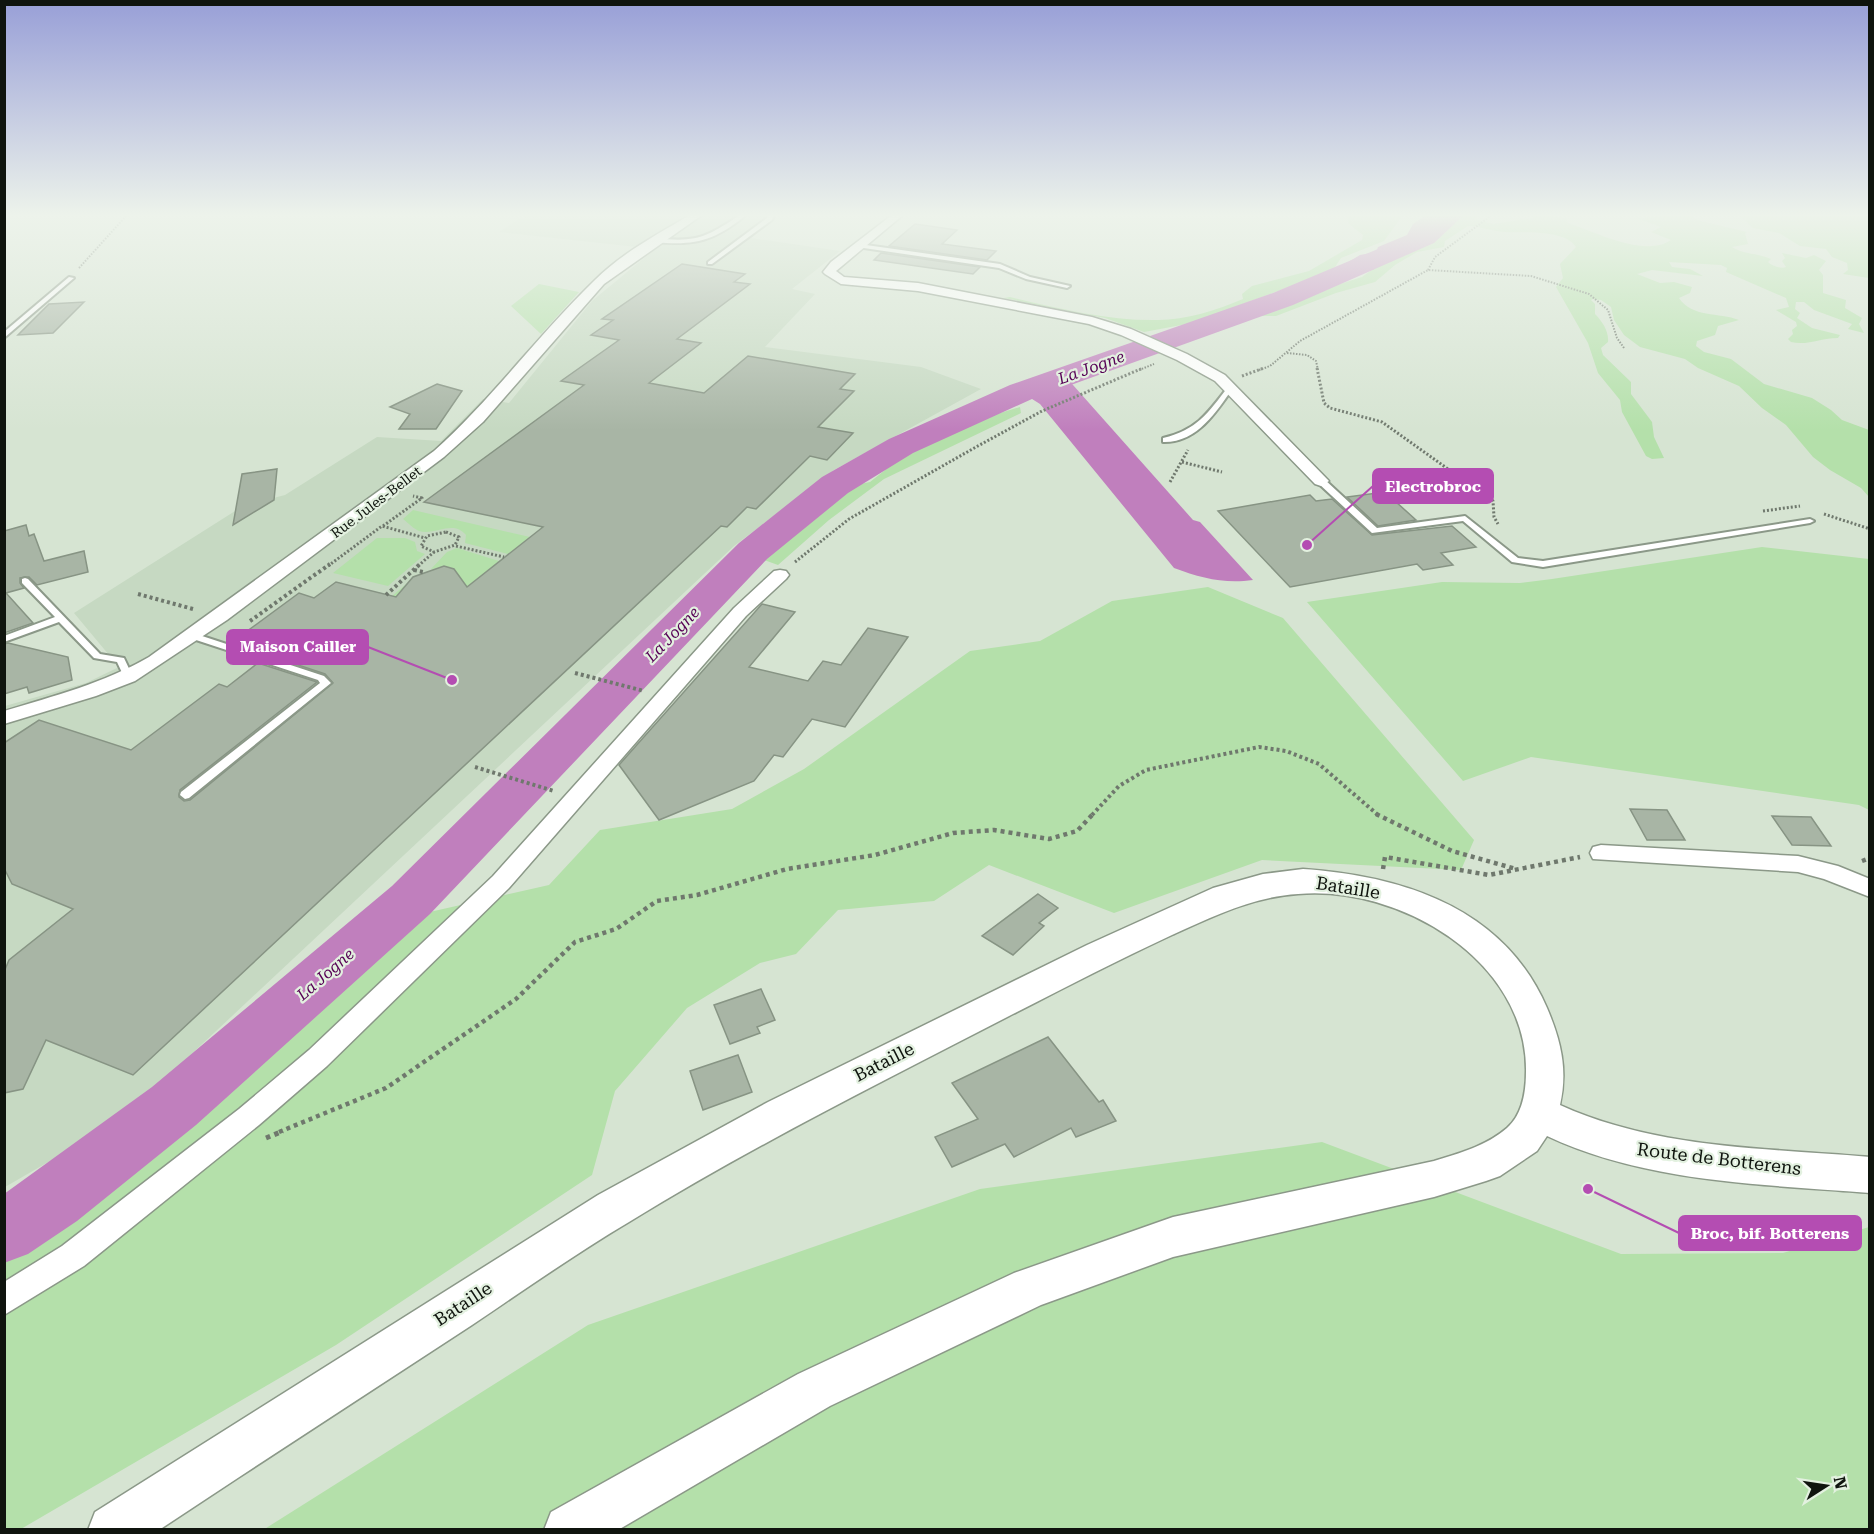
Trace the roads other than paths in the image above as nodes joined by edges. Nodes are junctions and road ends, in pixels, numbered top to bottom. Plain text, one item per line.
1 (61, 287) edge
2 (595, 287) edge
3 (912, 287) edge
4 (4, 336) edge
5 (1225, 383) junction
6 (1166, 440) dead end
7 (1322, 481) joint
8 (1810, 521) dead end
9 (780, 575) dead end
10 (25, 581) dead end
11 (61, 618) junction
12 (193, 636) junction
13 (4, 639) edge
14 (128, 677) junction
15 (4, 718) edge
16 (185, 795) dead end
17 (1601, 854) road end
18 (1869, 889) edge
19 (1539, 1114) junction
20 (1869, 1175) edge
21 (4, 1300) edge
22 (113, 1530) edge
23 (568, 1530) edge

1 - 4 lane
2 - 12 street, Rue Jules-Bellet
3 - 5 street
5 - 6 lane
5 - 7 street
7 - 8 lane
9 - 21 street
10 - 11 lane
11 - 13 lane
11 - 14 lane
12 - 14 street, Rue Jules-Bellet
12 - 16 lane
14 - 15 street, Rue Jules-Bellet
17 - 18 street
19 - 20 main road, Route de Botterens
19 - 22 main road, Bataille
19 - 23 main road, Bataille

